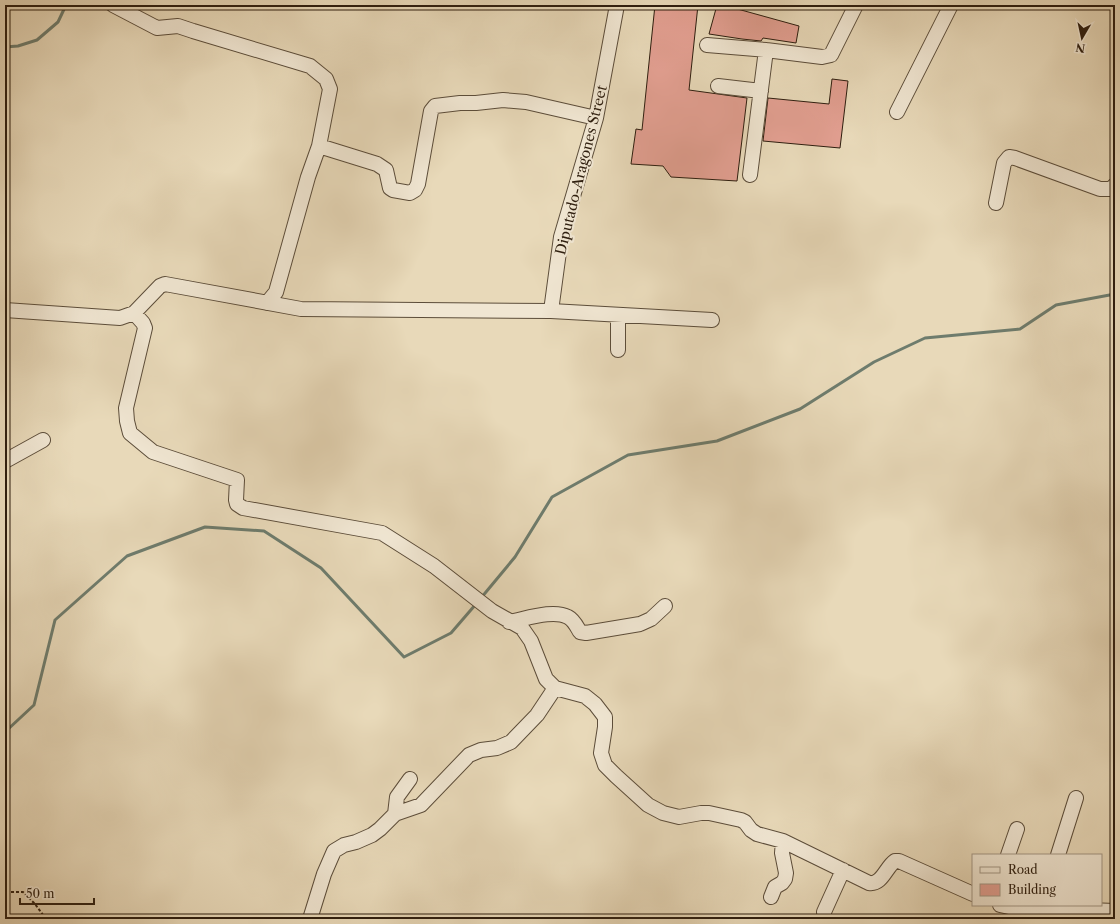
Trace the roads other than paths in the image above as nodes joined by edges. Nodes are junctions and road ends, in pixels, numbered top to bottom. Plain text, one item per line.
1 (113, 5) edge
2 (618, 5) edge
3 (856, 5) edge
4 (952, 5) edge
5 (707, 45) dead end
6 (766, 50) junction
7 (718, 86) dead end
8 (761, 91) junction
9 (897, 112) dead end
10 (596, 118) junction
11 (319, 146) junction
12 (750, 175) dead end
13 (1115, 185) edge
14 (996, 203) dead end
15 (267, 303) junction
16 (5, 310) edge
17 (551, 311) junction
18 (134, 313) junction
19 (618, 315) junction
20 (712, 320) dead end
21 (618, 350) dead end
22 (43, 440) dead end
23 (5, 461) edge
24 (665, 606) dead end
25 (509, 622) junction
26 (555, 688) junction
27 (410, 779) dead end
28 (1076, 798) dead end
29 (395, 814) junction
30 (1017, 829) dead end
31 (783, 840) junction
32 (1008, 854) edge
33 (1058, 854) edge
34 (843, 870) junction
35 (972, 894) edge
36 (770, 897) dead end
37 (1004, 906) edge
38 (1043, 907) edge
39 (1115, 911) edge
40 (824, 912) dead end
41 (310, 919) edge

1 - 11 street
2 - 10 street, Diputado-Aragones Street
3 - 6 street
4 - 9 street
5 - 6 street
6 - 8 street
7 - 8 street
8 - 12 street
10 - 11 street
10 - 17 street, Diputado-Aragones Street
11 - 15 street
13 - 14 street
15 - 17 street
15 - 18 street
16 - 18 street
17 - 19 street
18 - 25 street
19 - 20 street
19 - 21 street
22 - 23 street
24 - 25 street
25 - 26 street
26 - 29 street
26 - 31 street
27 - 29 street
28 - 33 street
29 - 41 street
30 - 32 street
31 - 34 street
31 - 36 street
34 - 35 street
34 - 40 street
37 - 38 street
38 - 39 street

